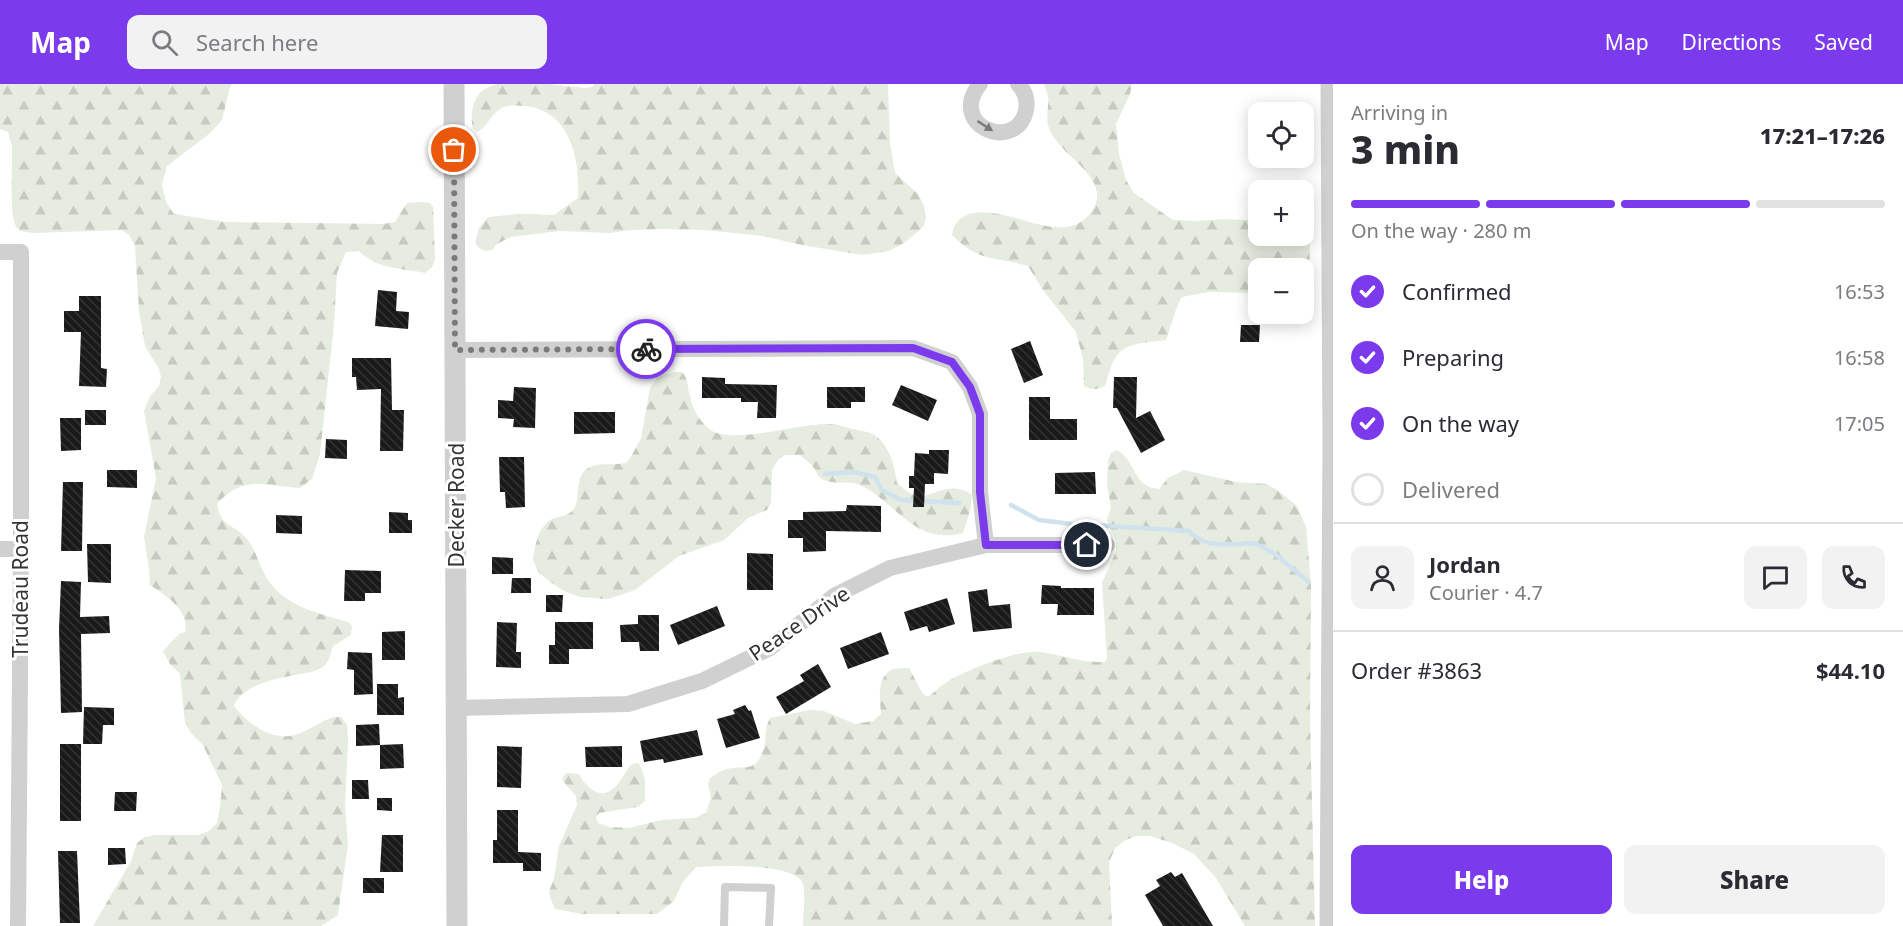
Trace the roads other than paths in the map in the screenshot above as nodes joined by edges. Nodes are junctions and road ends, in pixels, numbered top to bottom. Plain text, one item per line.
1 (454, 84) edge
2 (980, 84) edge
3 (1018, 84) edge
4 (1331, 84) edge
5 (0, 252) edge
6 (455, 350) junction
7 (1333, 443) edge
8 (986, 545) junction
9 (1107, 545) dead end
10 (0, 549) edge
11 (21, 549) junction
12 (457, 708) junction
13 (18, 926) edge
14 (457, 926) edge
15 (724, 926) edge
16 (769, 926) edge
17 (1330, 926) edge

1 - 6 street, Decker Road
2 -> 3 street
4 - 7 street
5 - 11 street, Trudeau Road
6 - 8 street
6 - 12 street, Decker Road
7 - 17 street
8 - 9 street, Peace Drive
8 - 12 street, Peace Drive
10 - 11 street
11 - 13 street, Trudeau Road
12 - 14 street, Decker Road
15 - 16 lane

